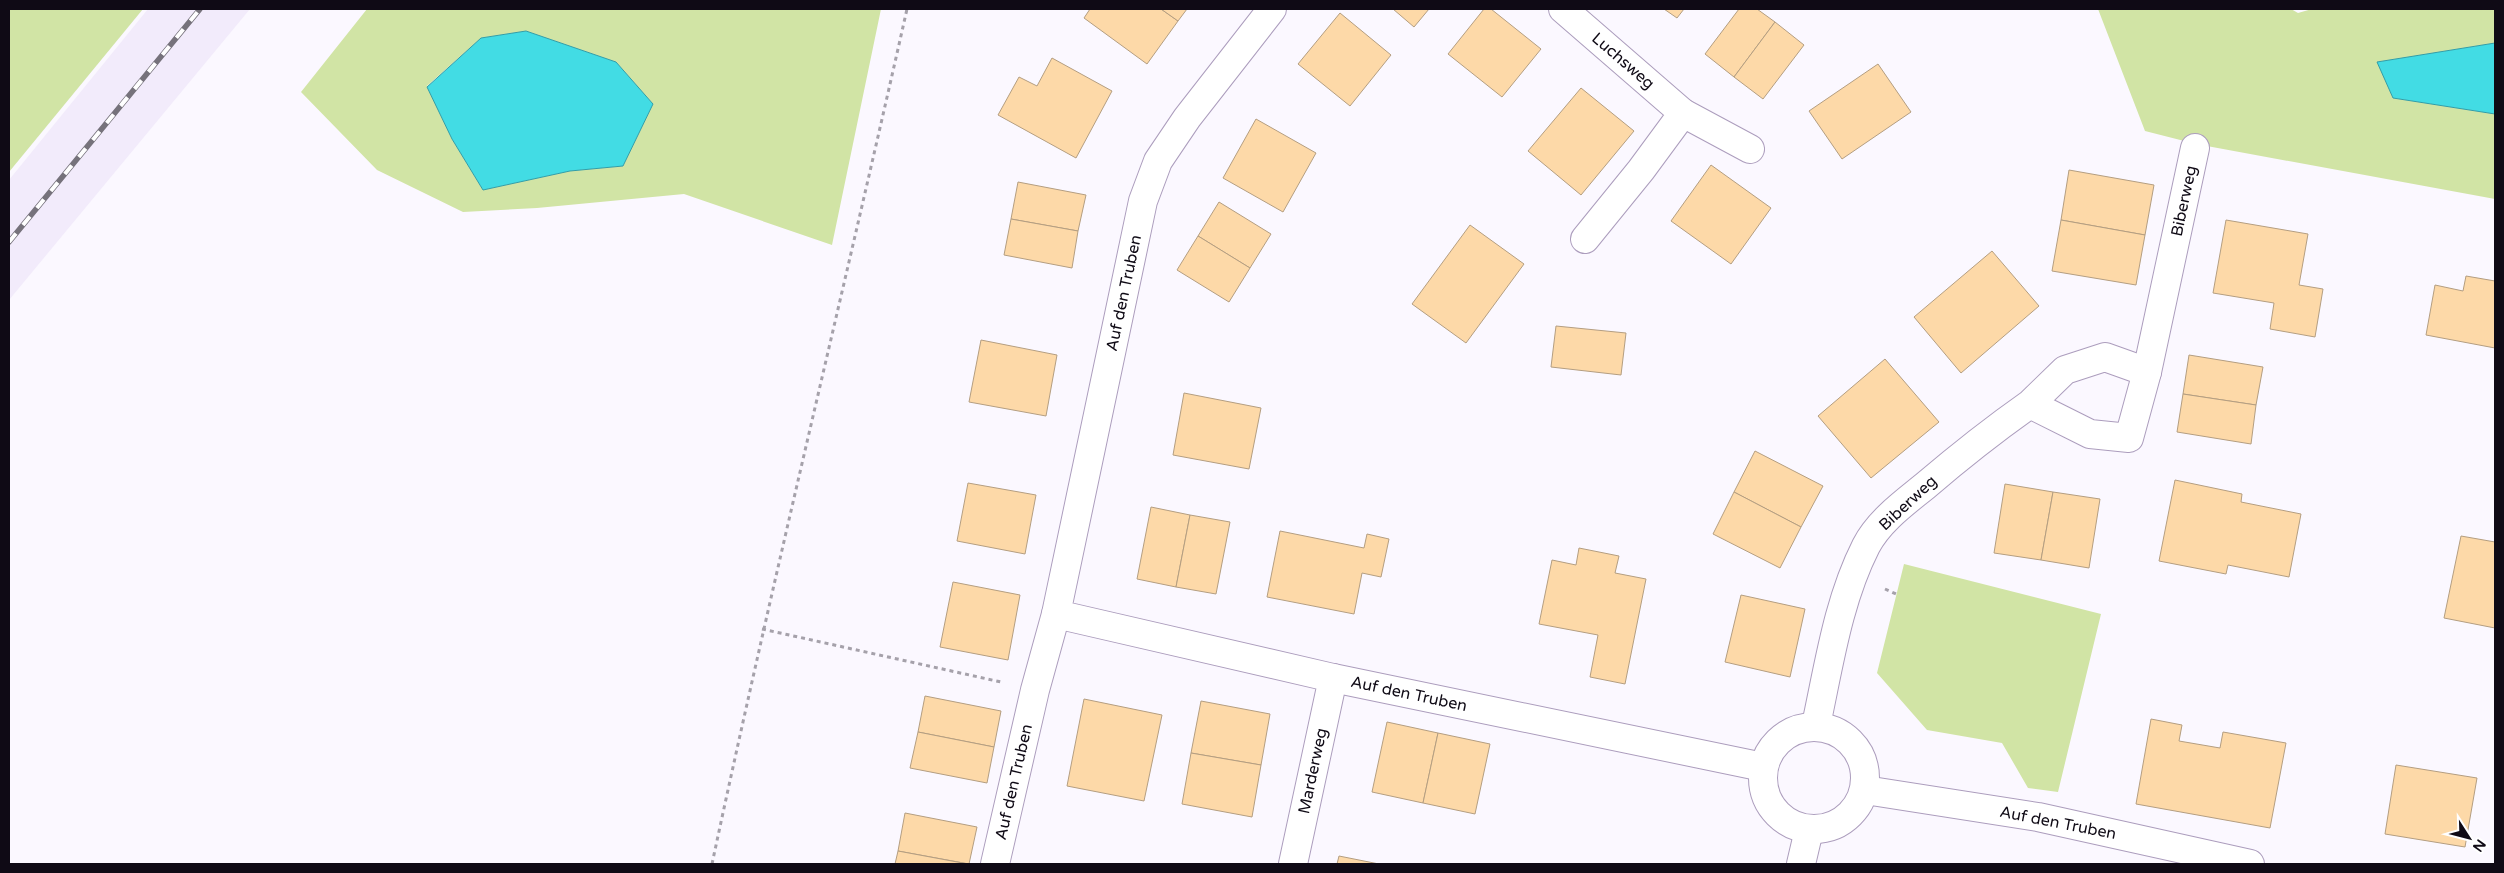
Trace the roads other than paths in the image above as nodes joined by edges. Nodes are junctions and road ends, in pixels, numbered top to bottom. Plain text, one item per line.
1 (1272, 9) edge
2 (1563, 9) edge
3 (1684, 113) junction
4 (2195, 148) dead end
5 (1750, 150) dead end
6 (1585, 239) dead end
7 (2147, 372) junction
8 (2030, 404) junction
9 (1056, 614) junction
10 (1333, 678) junction
11 (1816, 725) junction
12 (1763, 767) junction
13 (1864, 790) junction
14 (1809, 830) junction
15 (995, 864) edge
16 (1293, 864) edge
17 (1801, 864) edge
18 (2250, 864) edge

1 - 9 street, Auf den Truben
2 - 3 street, Luchsweg
3 - 5 street, Luchsweg
3 - 6 street
4 - 7 street, Biberweg
7 - 8 street, Biberweg
7 - 8 street, Biberweg
8 - 11 street, Biberweg
9 - 10 street, Auf den Truben
9 - 15 street, Auf den Truben
10 - 12 street, Auf den Truben
10 - 16 street, Marderweg
11 - 12 street
11 - 13 street
12 - 14 street
13 - 14 street
13 - 18 street, Auf den Truben
14 - 17 street

